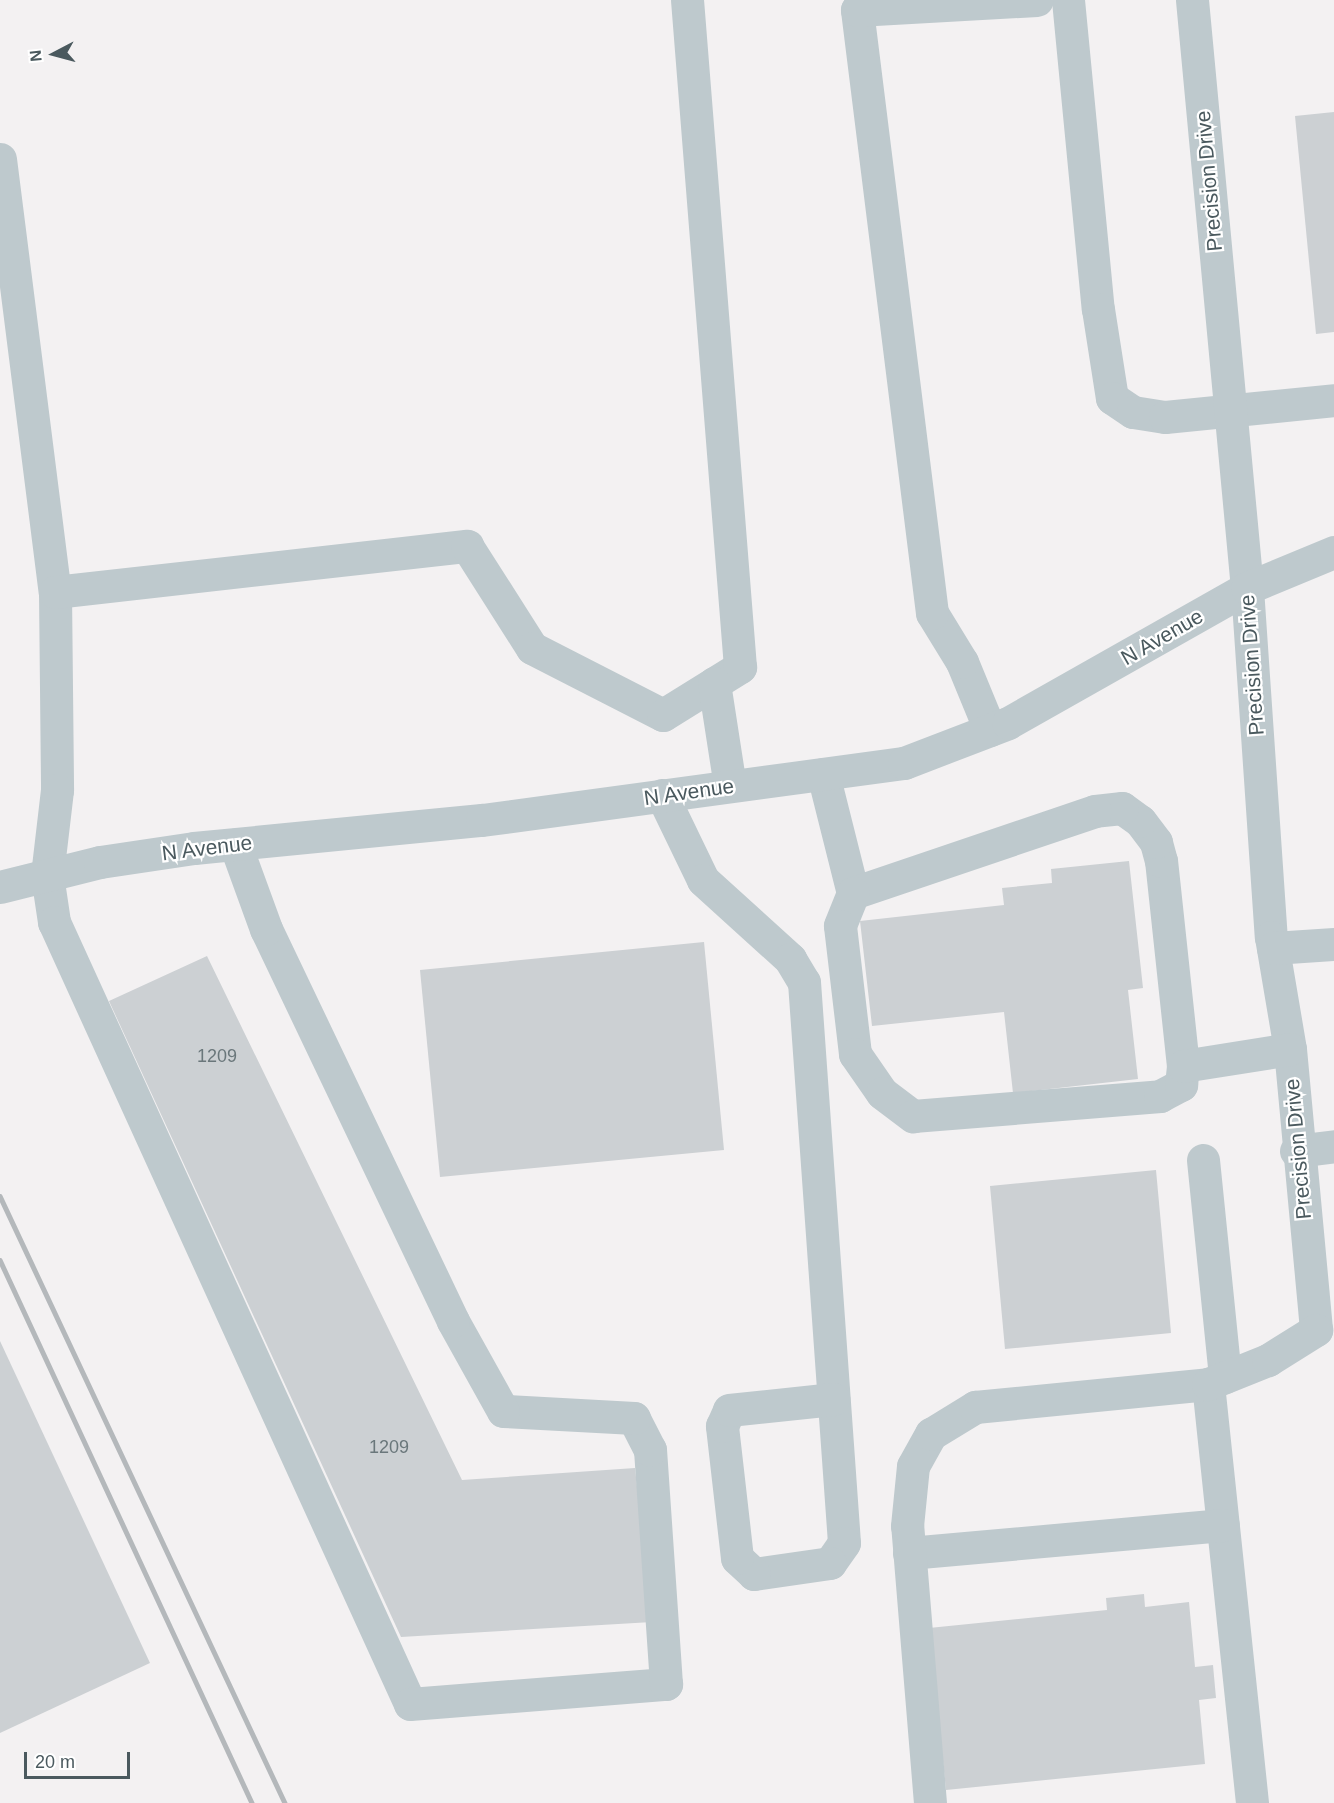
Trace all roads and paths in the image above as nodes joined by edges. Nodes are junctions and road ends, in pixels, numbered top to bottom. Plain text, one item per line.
1 (687, 0) edge
2 (1036, 0) edge
3 (1068, 0) edge
4 (1192, 0) edge
5 (0, 159) edge
6 (1334, 400) edge
7 (1230, 410) junction
8 (1334, 552) edge
9 (1247, 588) junction
10 (55, 592) junction
11 (714, 683) junction
12 (990, 730) junction
13 (823, 774) junction
14 (730, 786) junction
15 (662, 795) junction
16 (235, 844) junction
17 (47, 875) junction
18 (0, 887) edge
19 (853, 892) junction
20 (1334, 944) edge
21 (1273, 948) junction
22 (1290, 1049) junction
23 (1183, 1066) junction
24 (1334, 1146) edge
25 (1296, 1151) junction
26 (1203, 1160) dead end
27 (1325, 1336) edge
28 (1216, 1381) junction
29 (833, 1399) junction
30 (1222, 1525) junction
31 (909, 1553) junction
32 (930, 1803) edge
33 (1252, 1803) edge

1 - 11 street
2 - 12 street
3 - 7 street
4 - 7 street, Precision Drive
5 - 10 street
6 - 7 street
7 - 9 street, Precision Drive
8 - 9 street, N Avenue
9 - 12 street, N Avenue
9 - 21 street, Precision Drive
10 - 11 street
10 - 17 street
11 - 14 street
12 - 13 street, N Avenue
13 - 14 street, N Avenue
13 - 19 street
14 - 15 street, N Avenue
15 - 16 street, N Avenue
15 - 29 street
16 - 17 street, N Avenue
16 - 17 street
17 - 18 street, N Avenue
19 - 23 street
19 - 23 street
20 - 21 street
21 - 22 street, Precision Drive
22 - 23 street
22 - 25 street, Precision Drive
24 - 25 street
25 - 27 street, Precision Drive
26 - 28 street
27 - 28 street
28 - 30 street
28 - 31 street
29 - 29 street
30 - 31 street
30 - 33 street
31 - 32 street

